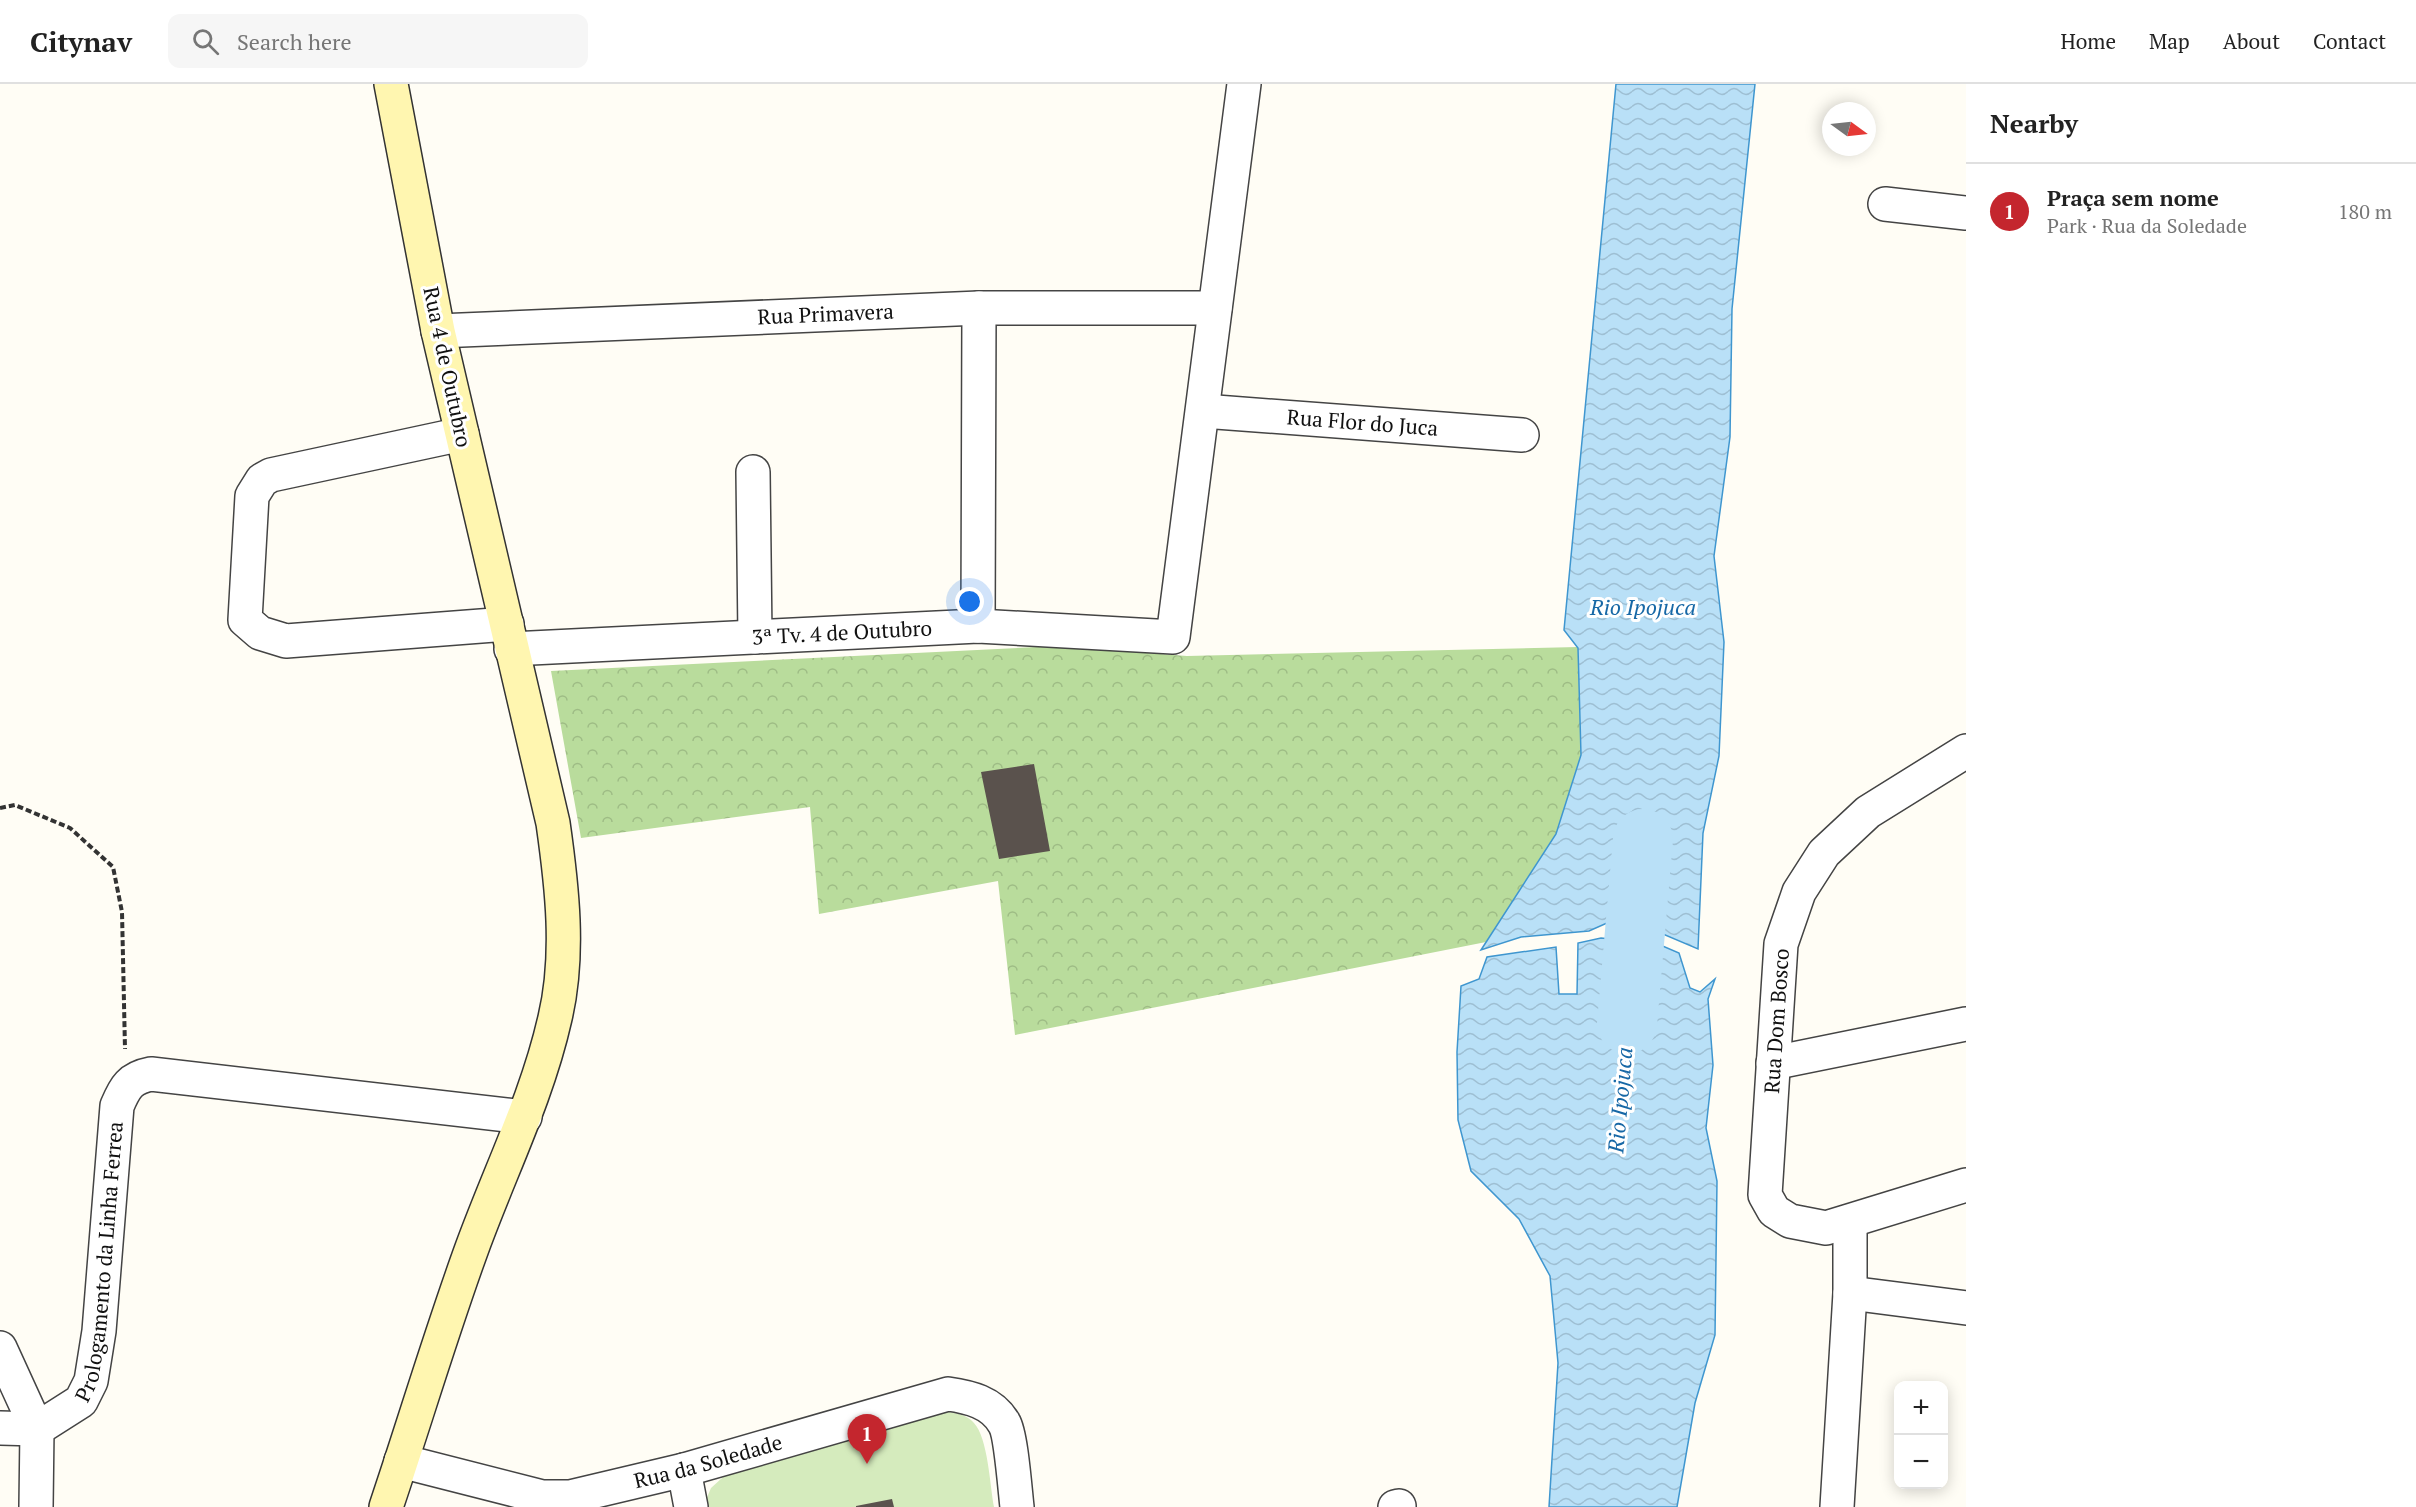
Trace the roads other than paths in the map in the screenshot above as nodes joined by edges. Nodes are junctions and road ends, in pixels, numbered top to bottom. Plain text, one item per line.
1 (391, 84) edge
2 (1244, 84) edge
3 (1885, 204) dead end
4 (1966, 213) edge
5 (979, 308) junction
6 (1215, 308) junction
7 (438, 331) junction
8 (1203, 411) junction
9 (462, 434) junction
10 (1522, 435) dead end
11 (753, 472) dead end
12 (978, 626) junction
13 (509, 637) junction
14 (756, 637) junction
15 (1966, 751) edge
16 (1966, 1024) edge
17 (1773, 1063) junction
18 (525, 1118) junction
19 (1966, 1185) edge
20 (1850, 1222) junction
21 (1850, 1293) junction
22 (1966, 1308) edge
23 (0, 1348) edge
24 (0, 1428) edge
25 (37, 1429) junction
26 (401, 1461) junction
27 (684, 1470) junction
28 (36, 1507) edge
29 (386, 1507) edge
30 (692, 1507) edge
31 (1017, 1507) edge
32 (1837, 1507) edge

1 - 7 main road, Rua 4 de Outubro
2 - 6 street
3 - 4 street
5 - 6 street, Rua Primavera
5 - 7 street, Rua Primavera
5 - 12 street
6 - 8 street
7 - 9 main road, Rua 4 de Outubro
8 - 10 street, Rua Flor do Juca
8 - 12 street, 3ª Tv. 4 de Outubro
9 - 13 main road, Rua 4 de Outubro
9 - 13 street, 3ª Tv. 4 de Outubro
11 - 14 street
12 - 14 street, 3ª Tv. 4 de Outubro
13 - 14 street, 3ª Tv. 4 de Outubro
13 - 18 main road, Rua 4 de Outubro
15 - 17 street, Rua Dom Bosco
16 - 17 street
17 - 20 street, Rua Dom Bosco
18 - 25 street, Prologamento da Linha Ferrea
18 - 26 main road, Rua 4 de Outubro
19 - 20 street
20 - 21 street
21 - 22 street
21 - 32 street
23 - 25 street
24 - 25 street
25 - 28 street
26 - 27 street, Rua da Soledade
26 - 29 main road, Rua 4 de Outubro
27 - 30 street
27 - 31 street, Rua da Soledade

